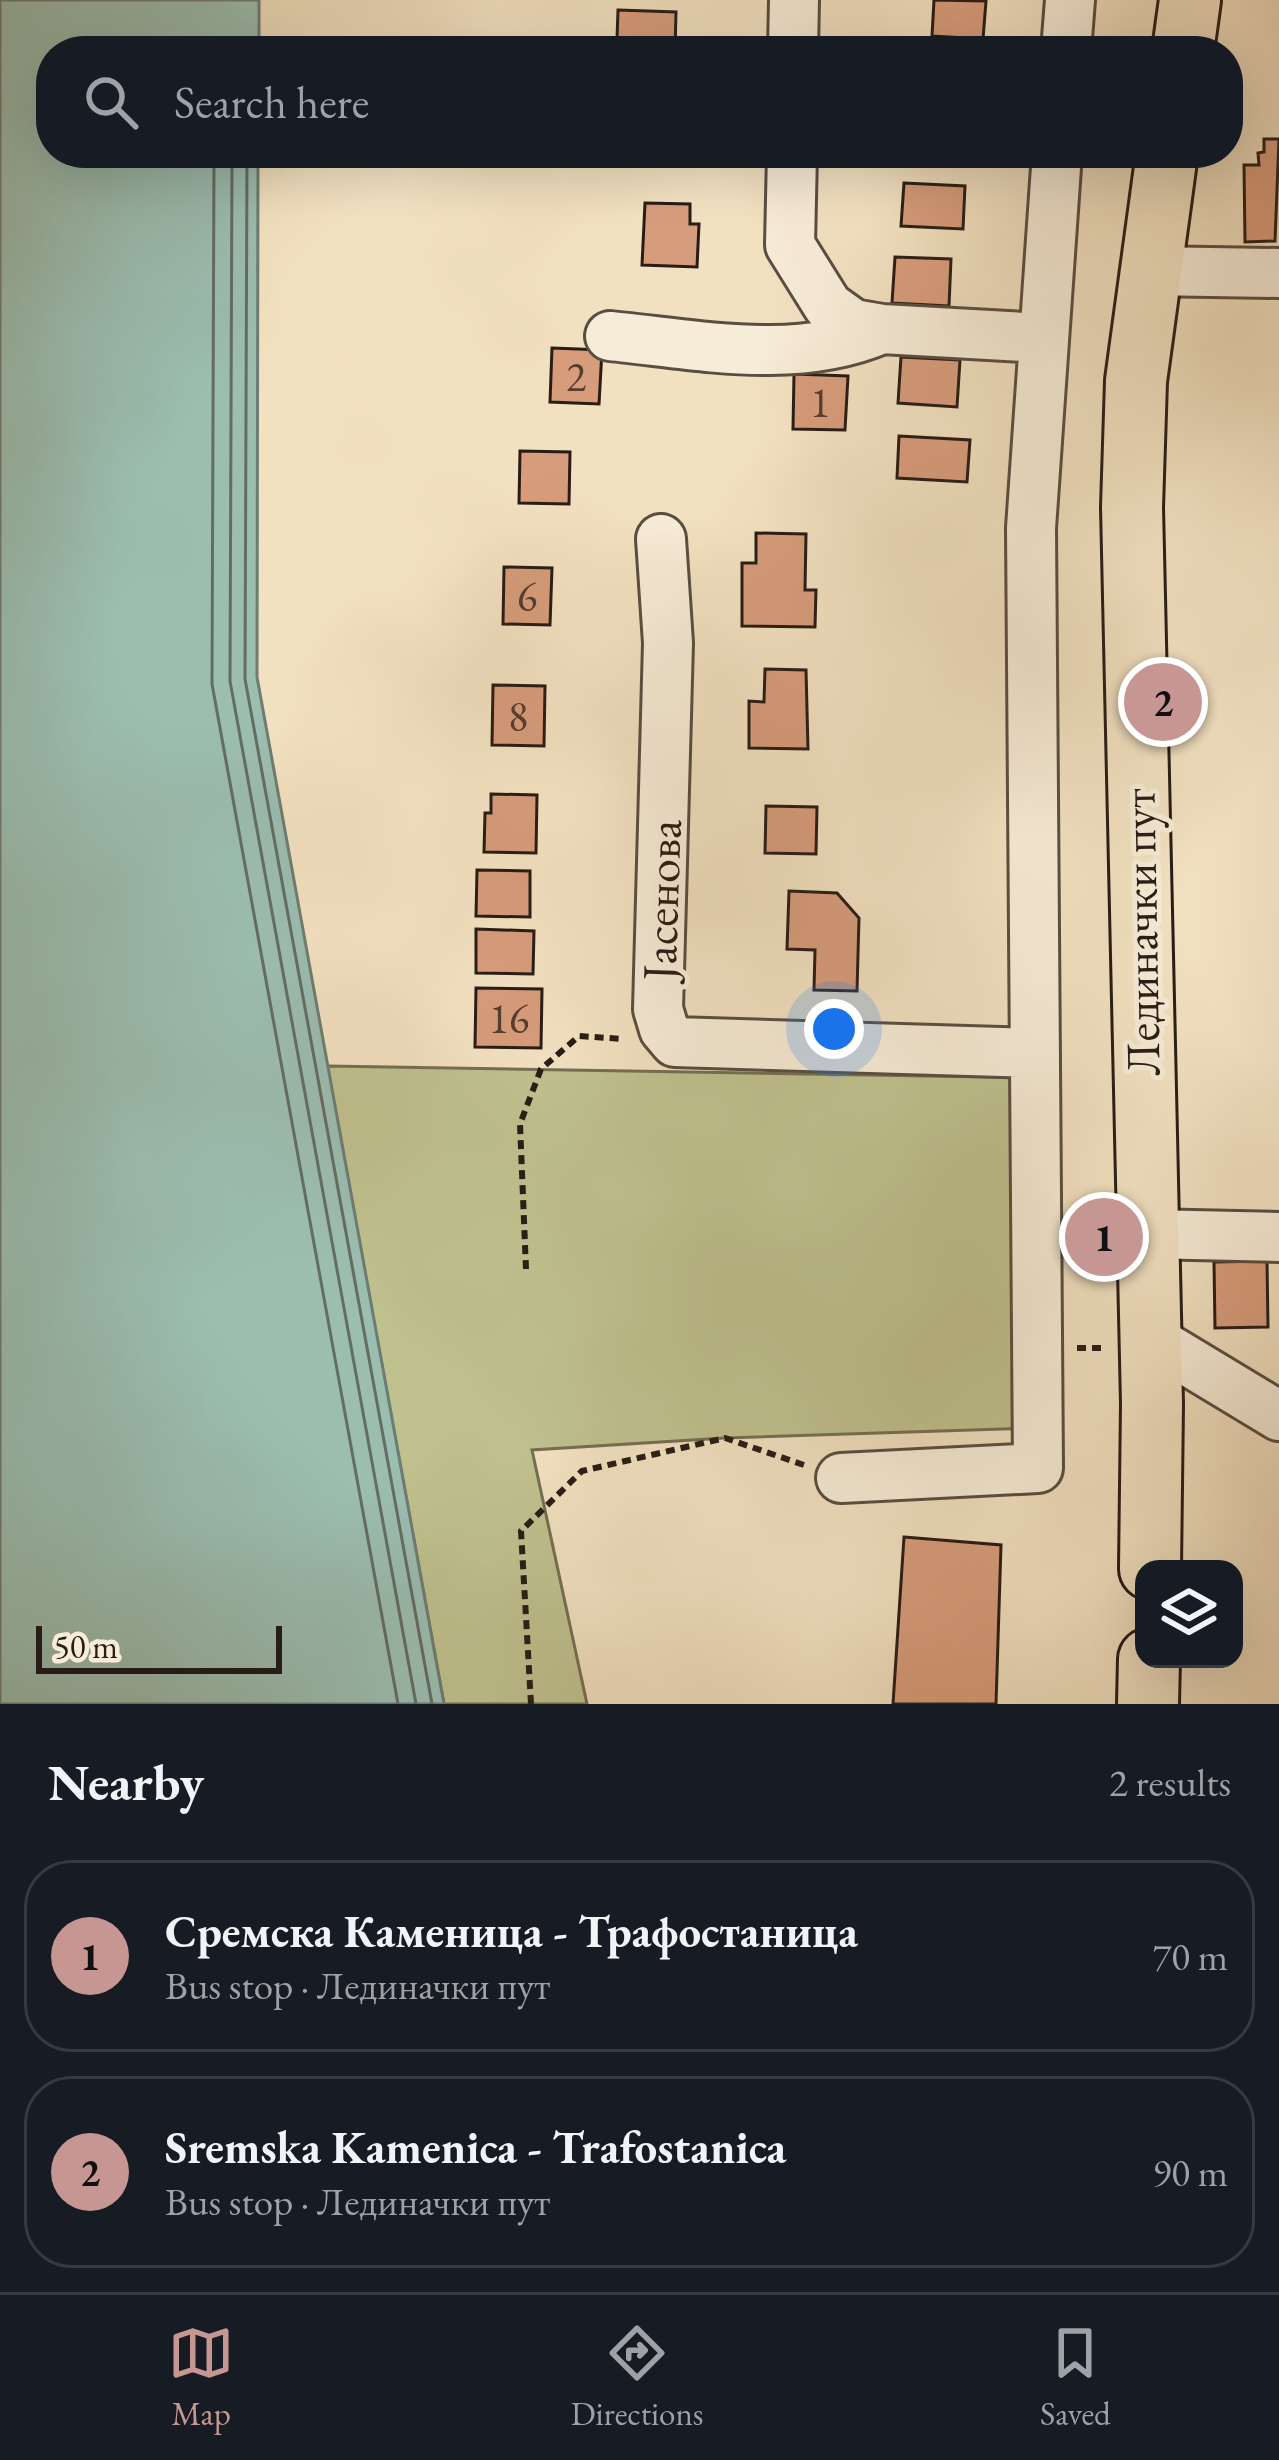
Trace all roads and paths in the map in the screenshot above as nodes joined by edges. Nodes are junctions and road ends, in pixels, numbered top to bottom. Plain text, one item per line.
1 (794, 0) edge
2 (1070, 0) edge
3 (1190, 0) edge
4 (793, 36) edge
5 (1067, 36) edge
6 (1185, 36) edge
7 (791, 168) edge
8 (1056, 168) edge
9 (1165, 168) edge
10 (1148, 271) junction
11 (1279, 273) edge
12 (882, 329) junction
13 (610, 336) dead end
14 (1042, 338) junction
15 (662, 539) dead end
16 (675, 1042) junction
17 (1035, 1053) junction
18 (1148, 1234) junction
19 (1279, 1237) edge
20 (526, 1269) dead end
21 (1138, 1343) junction
22 (1037, 1348) junction
23 (1279, 1416) edge
24 (841, 1478) joint
25 (1150, 1560) edge
26 (1149, 1668) edge
27 (530, 1704) edge
28 (1148, 1704) edge

1 - 4 street
2 - 5 street
3 - 6 main road
7 - 12 street
8 - 14 street
9 - 10 main road, Лединачки пут
10 - 11 street
10 - 18 main road, Лединачки пут
12 - 13 street
12 - 14 street
14 - 17 street
15 - 16 street, Јасенова
16 - 17 street, Јасенова
16 - 20 path
17 - 22 street
18 - 19 street
18 - 21 main road, Лединачки пут
21 - 22 path
21 - 23 street
21 - 25 main road, Лединачки пут
22 - 24 street
24 - 27 path
26 - 28 main road

